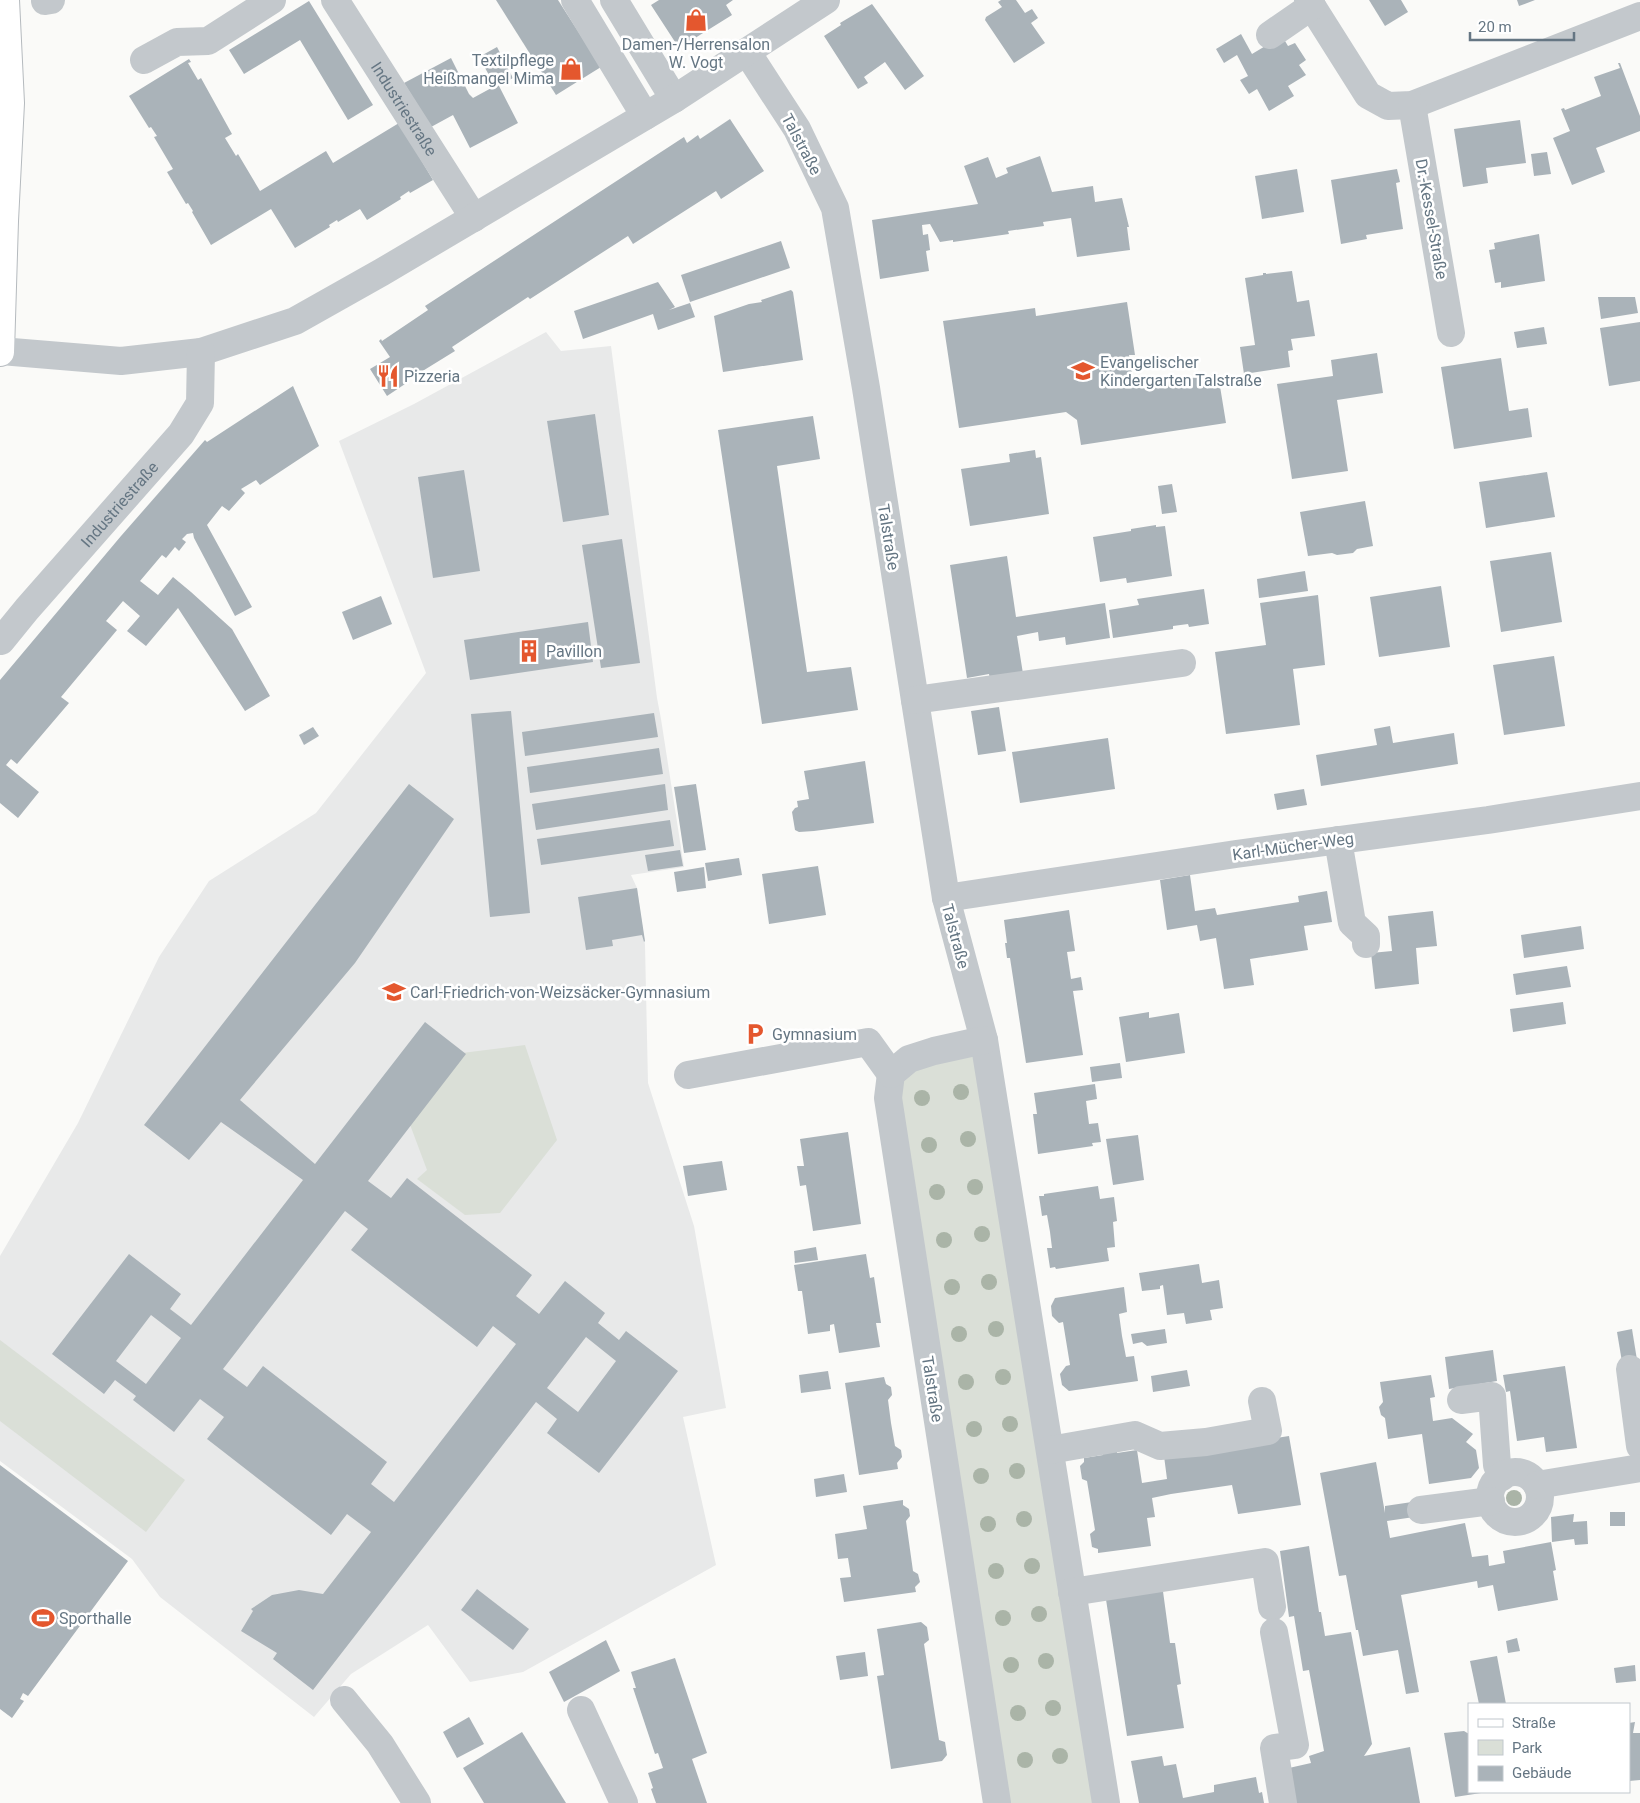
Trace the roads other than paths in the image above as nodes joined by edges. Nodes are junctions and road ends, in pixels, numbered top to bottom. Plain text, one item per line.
1 (5, 0) edge
2 (272, 0) edge
3 (335, 0) edge
4 (575, 0) edge
5 (614, 0) edge
6 (826, 0) edge
7 (1310, 3) edge
8 (1640, 16) edge
9 (1270, 35) dead end
10 (747, 52) junction
11 (144, 60) dead end
12 (674, 99) junction
13 (1412, 105) junction
14 (645, 116) junction
15 (474, 218) junction
16 (1451, 333) dead end
17 (0, 351) edge
18 (201, 352) junction
19 (2, 641) dead end
20 (1182, 663) dead end
21 (915, 700) junction
22 (1640, 796) edge
23 (1338, 840) junction
24 (946, 898) junction
25 (1366, 944) dead end
26 (984, 1040) junction
27 (892, 1074) junction
28 (688, 1075) dead end
29 (1630, 1369) dead end
30 (1461, 1400) dead end
31 (1262, 1401) dead end
32 (1640, 1446) edge
33 (1050, 1450) junction
34 (1640, 1468) edge
35 (1537, 1485) junction
36 (1496, 1489) junction
37 (1421, 1510) dead end
38 (1072, 1592) junction
39 (344, 1700) dead end
40 (581, 1710) dead end
41 (417, 1803) edge
42 (624, 1803) edge
43 (997, 1803) edge
44 (1106, 1803) edge
45 (1284, 1803) edge

1 - 17 main road
2 - 11 street
3 - 15 street, Industriestraße
4 - 14 street
5 - 12 street
6 - 10 street
7 - 9 street
7 - 13 street
8 - 13 street
10 - 12 street
10 - 21 street, Talstraße
12 - 14 street
13 - 16 street, Dr.-Kessel-Straße
14 - 15 street
15 - 18 street
17 - 18 street
18 - 19 street, Industriestraße
20 - 21 street
21 - 24 street, Talstraße
22 - 23 street, Karl-Mücher-Weg
23 - 24 street, Karl-Mücher-Weg
23 - 25 street
24 - 26 street, Talstraße
26 - 27 street
26 - 33 street, Talstraße
27 - 28 street
27 - 43 street, Talstraße
29 - 32 street
30 - 36 street
31 - 33 street
33 - 38 street, Talstraße
34 - 35 street
35 - 36 street
35 - 36 street
36 - 37 street
38 - 44 street, Talstraße
38 - 45 street
39 - 41 street
40 - 42 street

